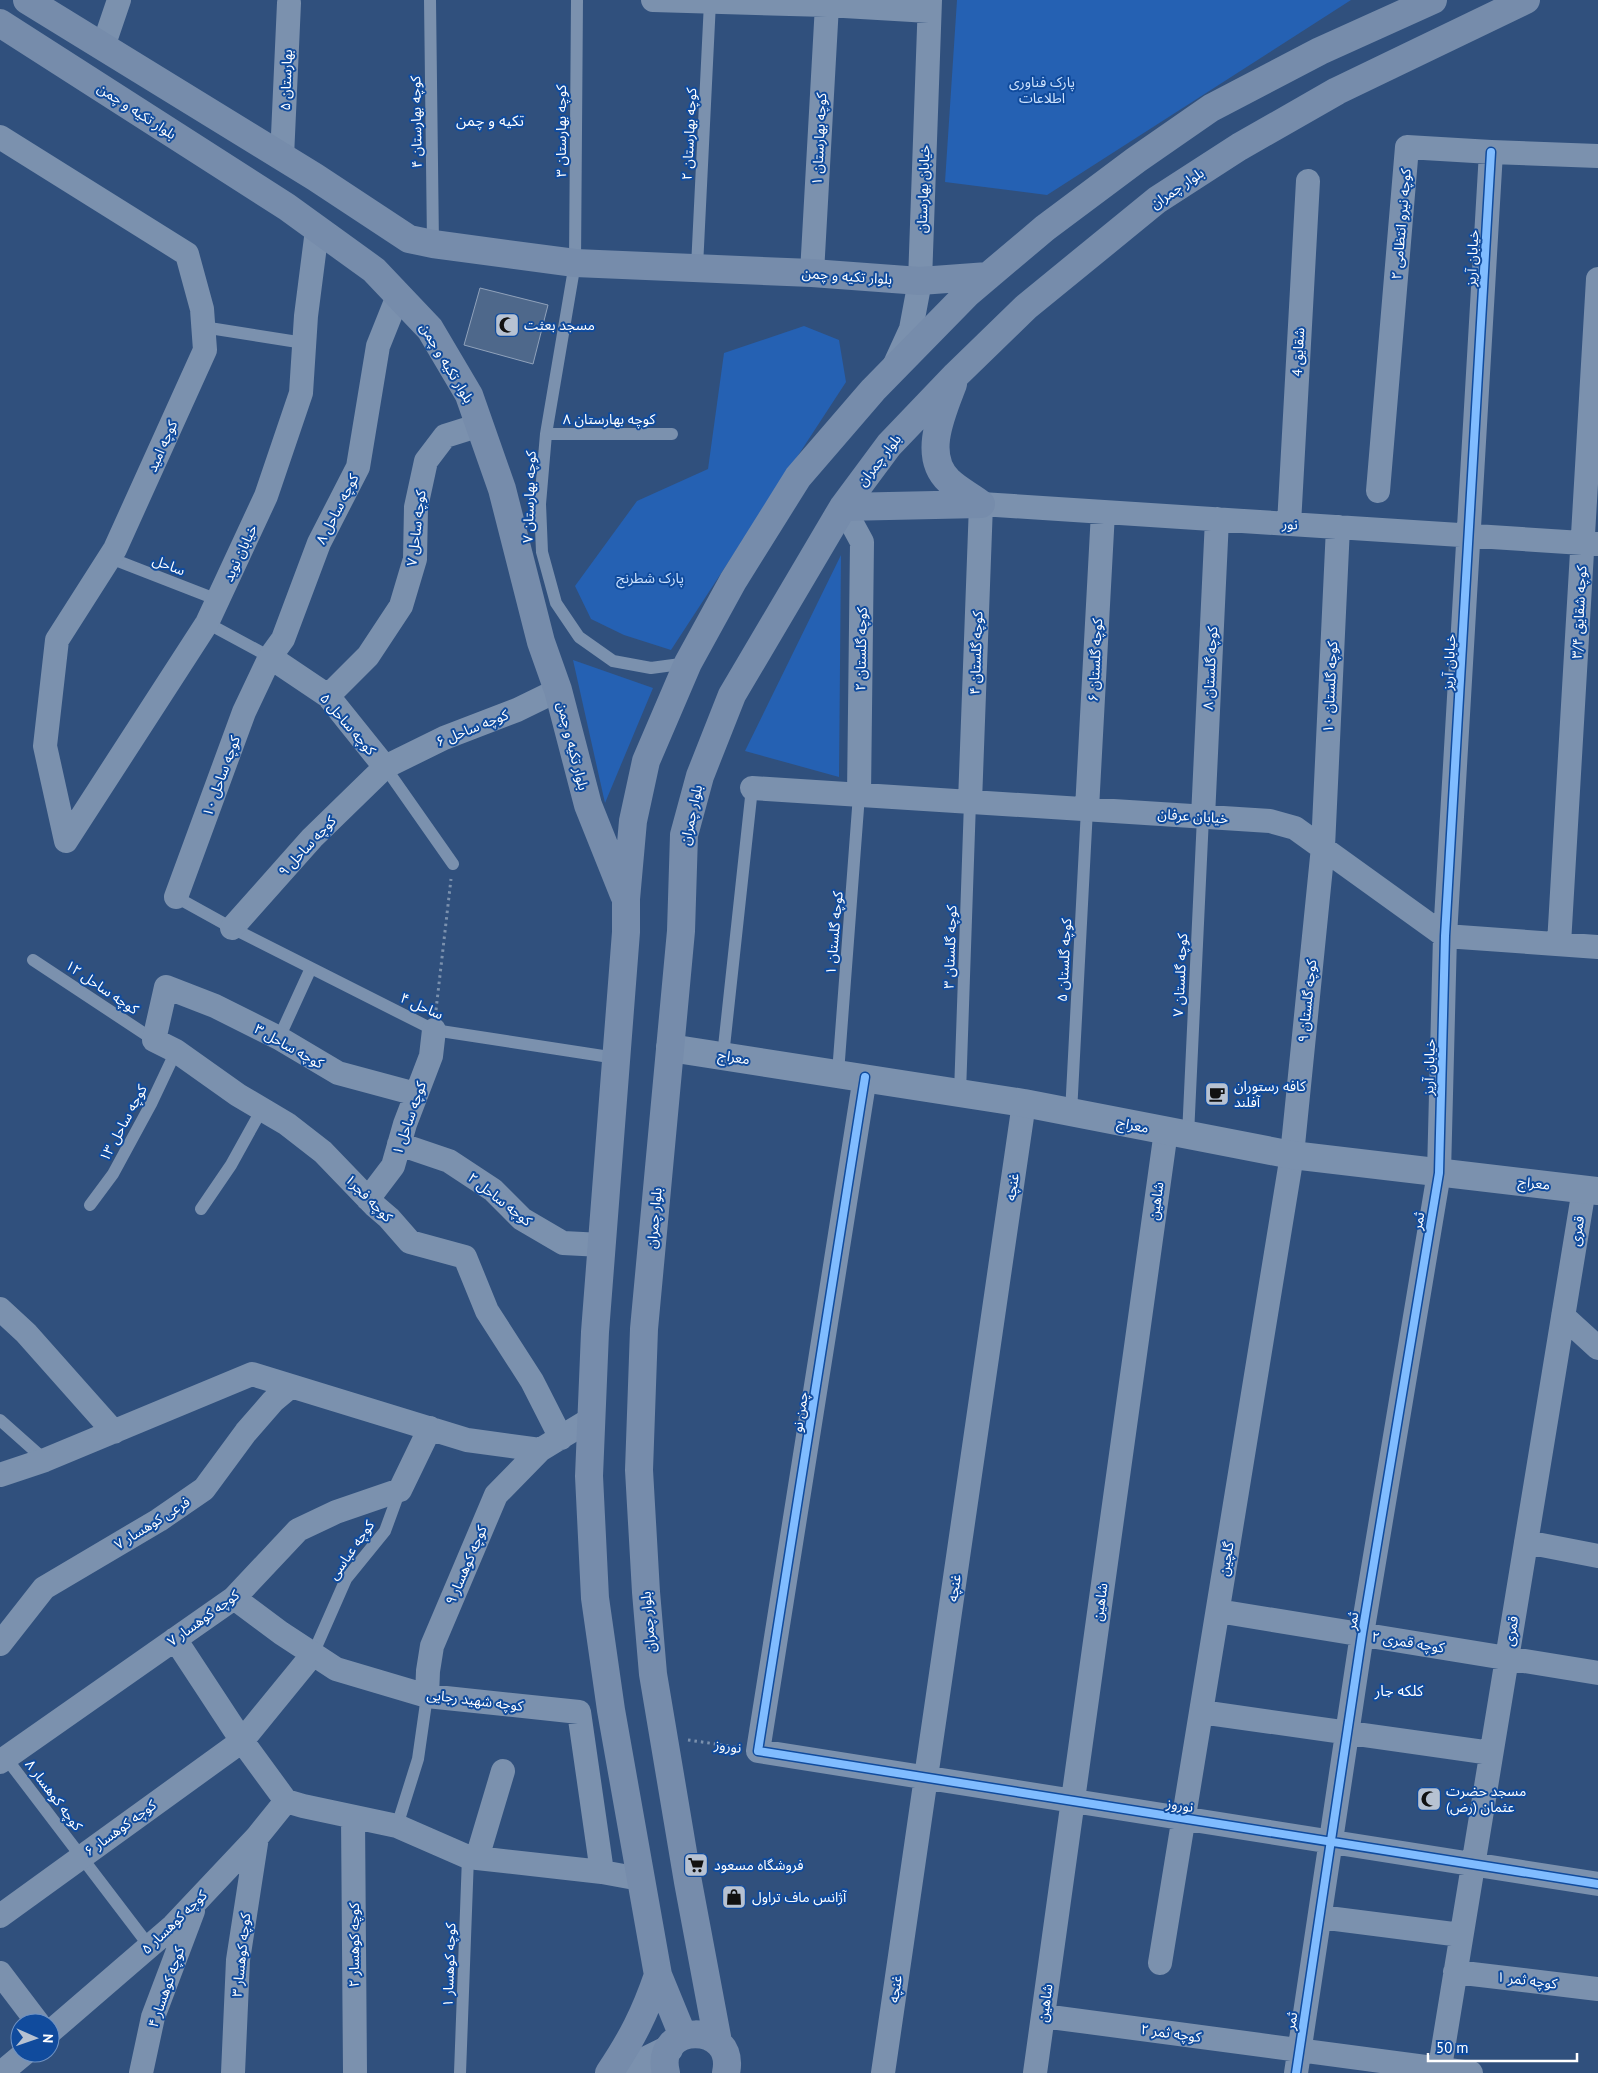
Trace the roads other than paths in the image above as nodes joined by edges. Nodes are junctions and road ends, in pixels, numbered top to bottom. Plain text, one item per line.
1 (27, 0) edge
2 (119, 0) edge
3 (430, 0) edge
4 (577, 0) edge
5 (653, 0) edge
6 (1433, 0) edge
7 (1526, 0) edge
8 (710, 2) junction
9 (783, 2) edge
10 (289, 4) dead end
11 (827, 5) junction
12 (929, 5) edge
13 (0, 22) edge
14 (103, 47) junction
15 (0, 137) edge
16 (1491, 152) junction
17 (1598, 156) edge
18 (282, 157) junction
19 (1308, 181) dead end
20 (352, 201) junction
21 (322, 234) junction
22 (421, 242) junction
23 (575, 263) junction
24 (697, 268) junction
25 (374, 270) junction
26 (812, 273) junction
27 (988, 276) junction
28 (1598, 279) edge
29 (920, 281) junction
30 (398, 296) junction
31 (203, 327) junction
32 (304, 343) junction
33 (891, 372) junction
34 (956, 375) junction
35 (480, 425) junction
36 (546, 434) junction
37 (672, 434) dead end
38 (1378, 491) dead end
39 (981, 504) junction
40 (843, 507) junction
41 (1103, 512) junction
42 (1217, 519) junction
43 (1289, 524) junction
44 (1338, 527) junction
45 (1469, 536) junction
46 (1590, 544) edge
47 (110, 558) junction
48 (218, 600) junction
49 (207, 623) junction
50 (270, 657) junction
51 (688, 663) junction
52 (558, 690) junction
53 (328, 696) junction
54 (385, 768) junction
55 (752, 788) joint
56 (860, 795) junction
57 (970, 802) junction
58 (1087, 809) junction
59 (1203, 817) junction
60 (66, 840) joint
61 (1323, 847) junction
62 (453, 864) road end
63 (176, 898) joint
64 (626, 899) junction
65 (232, 928) junction
66 (1445, 936) junction
67 (1559, 944) junction
68 (1598, 946) edge
69 (33, 960) dead end
70 (311, 968) junction
71 (434, 1030) junction
72 (279, 1038) junction
73 (154, 1040) junction
74 (670, 1048) junction
75 (176, 1051) junction
76 (723, 1056) junction
77 (616, 1058) junction
78 (838, 1073) junction
79 (866, 1077) junction
80 (960, 1093) junction
81 (416, 1094) junction
82 (1024, 1104) junction
83 (262, 1109) junction
84 (1071, 1113) junction
85 (1177, 1133) junction
86 (399, 1144) junction
87 (1292, 1155) junction
88 (1439, 1174) junction
89 (1591, 1190) edge
90 (368, 1199) junction
91 (90, 1205) dead end
92 (201, 1208) dead end
93 (602, 1245) junction
94 (0, 1309) edge
95 (1563, 1316) junction
96 (1598, 1348) edge
97 (291, 1386) junction
98 (592, 1419) junction
99 (0, 1420) edge
100 (430, 1428) junction
101 (114, 1432) junction
102 (561, 1438) junction
103 (540, 1450) junction
104 (46, 1460) junction
105 (0, 1475) edge
106 (400, 1490) junction
107 (1526, 1542) junction
108 (1598, 1556) edge
109 (234, 1598) junction
110 (1218, 1610) junction
111 (1362, 1634) junction
112 (175, 1639) junction
113 (0, 1644) edge
114 (313, 1654) junction
115 (1507, 1658) junction
116 (1598, 1673) edge
117 (428, 1696) junction
118 (1201, 1712) junction
119 (1348, 1733) junction
120 (242, 1741) junction
121 (758, 1750) joint
122 (1491, 1753) junction
123 (3, 1760) edge
124 (503, 1771) dead end
125 (926, 1777) junction
126 (1073, 1800) junction
127 (286, 1801) junction
128 (353, 1817) junction
129 (1184, 1818) junction
130 (396, 1826) junction
131 (257, 1837) junction
132 (1331, 1842) junction
133 (81, 1856) junction
134 (472, 1858) junction
135 (1473, 1864) junction
136 (602, 1872) junction
137 (640, 1878) junction
138 (1598, 1884) edge
139 (196, 1902) junction
140 (0, 1916) edge
141 (1320, 1918) junction
142 (1461, 1935) junction
143 (150, 1947) junction
144 (1160, 1963) dead end
145 (1455, 1972) junction
146 (0, 1974) edge
147 (706, 1981) junction
148 (662, 1986) junction
149 (1598, 1989) edge
150 (30, 2013) edge
151 (1043, 2016) junction
152 (60, 2024) edge
153 (718, 2042) junction
154 (672, 2052) edge
155 (1298, 2062) edge
156 (13, 2063) edge
157 (1439, 2071) edge
158 (1, 2073) edge
159 (140, 2073) edge
160 (233, 2073) edge
161 (355, 2073) edge
162 (460, 2073) edge
163 (609, 2073) edge
164 (620, 2073) edge
165 (726, 2073) edge
166 (883, 2073) edge
167 (1035, 2073) edge
168 (1472, 2073) edge

1 - 14 main road, بلوار تکیه و چمن
2 - 14 street
3 - 22 lane, کوچه بهارستان ۴
4 - 23 lane, کوچه بهارستان ۳
5 - 8 street
6 - 27 main road
7 - 34 main road, بلوار چمران
8 - 9 street
8 - 24 lane, کوچه بهارستان ۲
9 - 11 street
10 - 18 street, بهارستان ۵
11 - 12 street
11 - 26 street, کوچه بهارستان ۱
12 - 29 street, خیابان بهارستان
13 - 21 main road, بلوار تکیه و چمن
14 - 18 main road, بلوار تکیه و چمن
15 - 31 street, کوچه امید
16 - 17 street, کوچه نیرو انتظامی ۲
16 - 38 street, کوچه نیرو انتظامی ۲
16 - 45 street, خیابان آریز
18 - 20 main road, بلوار تکیه و چمن
19 - 43 street, شقایق 4
20 - 21 main road
20 - 22 main road, بلوار تکیه و چمن
21 - 25 main road, بلوار تکیه و چمن
21 - 32 street, خیابان نوید
22 - 23 main road, بلوار تکیه و چمن
22 - 25 main road
23 - 24 main road, بلوار تکیه و چمن
23 - 36 lane, کوچه بهارستان ۷
24 - 26 main road, بلوار تکیه و چمن
25 - 30 main road, بلوار تکیه و چمن
26 - 29 main road, بلوار تکیه و چمن
27 - 29 main road, بلوار تکیه و چمن
27 - 33 main road
28 - 46 street, کوچه شقایق ۳/۴
29 - 33 street, خیابان بهارستان
30 - 35 main road, بلوار تکیه و چمن
30 - 50 street, کوچه ساحل ۸
31 - 32 lane
31 - 47 street, کوچه امید
32 - 48 street, خیابان نوید
33 - 51 main road
34 - 39 main road
34 - 40 main road, بلوار چمران
35 - 52 main road, بلوار تکیه و چمن
35 - 53 street, کوچه ساحل ۷
36 - 37 lane, کوچه بهارستان ۸
36 - 51 lane, کوچه بهارستان ۷
39 - 40 main road
39 - 41 street, نور
39 - 57 street, کوچه گلستان ۴
40 - 56 street, کوچه گلستان ۲
40 - 74 main road, بلوار چمران
41 - 42 street, نور
41 - 58 street, کوچه گلستان ۶
42 - 43 street, نور
42 - 59 street, کوچه گلستان ۸
43 - 44 street, نور
44 - 45 street, نور
44 - 61 street, کوچه گلستان ۱۰
45 - 46 street, نور
45 - 66 street, خیابان آریز
46 - 67 street, کوچه شقایق ۳/۴
47 - 48 lane, ساحل
47 - 60 street, کوچه امید
48 - 49 street, خیابان نوید
49 - 50 lane, کوچه ساحل ۵
49 - 60 street, خیابان نوید
50 - 53 street, کوچه ساحل ۵
50 - 63 street, کوچه ساحل ۱۰
51 - 64 main road
52 - 54 street, کوچه ساحل ۶
52 - 64 main road, بلوار تکیه و چمن
53 - 54 street, کوچه ساحل ۵
54 - 62 lane, کوچه ساحل ۵
54 - 65 street, کوچه ساحل ۹
55 - 56 street, خیابان عرفان
55 - 76 lane
56 - 57 street, خیابان عرفان
56 - 78 lane, کوچه گلستان ۱
57 - 58 street, خیابان عرفان
57 - 80 lane, کوچه گلستان ۳
58 - 59 street, خیابان عرفان
58 - 84 lane, کوچه گلستان ۵
59 - 61 street, خیابان عرفان
59 - 85 lane, کوچه گلستان ۷
61 - 66 street, خیابان عرفان
61 - 87 street, کوچه گلستان ۹
63 - 65 lane, ساحل ۴
64 - 77 main road
65 - 70 lane, ساحل ۴
66 - 67 street
66 - 88 street, خیابان آریز
67 - 68 street
69 - 73 lane, کوچه ساحل ۱۲
70 - 71 lane, ساحل ۴
70 - 72 lane
71 - 77 lane, ساحل ۴
71 - 81 street, کوچه ساحل ۱
72 - 73 street, کوچه ساحل ۳
72 - 81 street, کوچه ساحل ۳
73 - 75 street, کوچه فجر۱
74 - 76 street, معراج
74 - 147 main road, بلوار چمران
75 - 83 street, کوچه فجر۱
75 - 91 lane, کوچه ساحل ۱۳
76 - 78 street, معراج
77 - 93 main road
78 - 79 street, معراج
79 - 80 street, معراج
79 - 121 street, چمن نو
80 - 82 street, معراج
81 - 86 street, کوچه ساحل ۱
82 - 84 street, معراج
82 - 125 street, غنچه
83 - 90 street, کوچه فجر۱
83 - 92 lane
84 - 85 street, معراج
85 - 87 street, معراج
85 - 126 street, شاهین
86 - 90 street, کوچه ساحل ۱
86 - 93 street, کوچه ساحل ۲
87 - 88 street, معراج
87 - 110 street, گلچین
88 - 89 street, معراج
88 - 111 street, ثمر
89 - 95 street, قمری
90 - 102 street, کوچه فجر۱
93 - 98 main road
94 - 101 street
95 - 96 street
95 - 107 street, قمری
97 - 100 street
97 - 101 street
97 - 113 street, فرعی کوهسار ۷
98 - 102 street, کوچه کوهسار ۹
98 - 137 main road
99 - 104 lane
100 - 103 street
100 - 106 street
101 - 104 street
102 - 103 street, کوچه کوهسار ۹
103 - 117 street, کوچه کوهسار ۹
104 - 105 street
106 - 109 street, کوچه کوهسار ۷
106 - 114 lane, کوچه عباسی
107 - 108 street
107 - 115 street, قمری
109 - 112 street, کوچه کوهسار ۷
109 - 114 street, کوچه شهید رجایی
110 - 111 street, کوچه قمری ۲
110 - 118 street, گلچین
111 - 115 street, کوچه قمری ۲
111 - 119 street, ثمر
112 - 120 street
112 - 123 street, کوچه کوهسار ۷
114 - 117 street, کوچه شهید رجایی
114 - 120 street, کوچه کوهسار ۶
115 - 116 street, کوچه قمری ۲
115 - 122 street, قمری
117 - 130 lane
117 - 136 street, کوچه شهید رجایی
118 - 119 street
118 - 129 street, گلچین
119 - 122 street
119 - 132 street, ثمر
120 - 127 street
120 - 133 street, کوچه کوهسار ۶
121 - 125 street, نوروز
122 - 135 street, قمری
123 - 133 lane, کوچه کوهسار ۸
124 - 134 street
125 - 126 street, نوروز
125 - 166 street, غنچه
126 - 129 street, نوروز
126 - 151 street, شاهین
127 - 128 street
127 - 131 street, کوچه کوهسار ۵
128 - 130 street
128 - 161 street, کوچه کوهسار ۲
129 - 132 street, نوروز
129 - 144 street, گلچین
130 - 134 street
131 - 139 street, کوچه کوهسار ۵
131 - 160 street, کوچه کوهسار ۳
132 - 135 street, نوروز
132 - 141 street, ثمر
133 - 140 street, کوچه کوهسار ۶
133 - 143 lane, کوچه کوهسار ۸
134 - 136 street
134 - 162 lane, کوچه کوهسار ۱
135 - 138 street, نوروز
135 - 142 street, قمری
136 - 137 street
137 - 148 main road
139 - 143 street, کوچه کوهسار ۵
139 - 159 street, کوچه کوهسار ۴
141 - 142 street
141 - 155 street, ثمر
142 - 145 street, قمری
143 - 152 street, کوچه کوهسار ۵
145 - 149 street, کوچه ثمر ۱
145 - 157 street, قمری
146 - 150 street
147 - 148 main road
147 - 153 main road, بلوار چمران
148 - 154 main road
148 - 163 main road
151 - 155 street, کوچه ثمر ۲
151 - 167 street, شاهین
153 - 154 main road
153 - 165 main road, بلوار چمران
154 - 164 street
155 - 157 street, کوچه ثمر ۲
156 - 158 street
157 - 168 street, کوچه ثمر ۲

